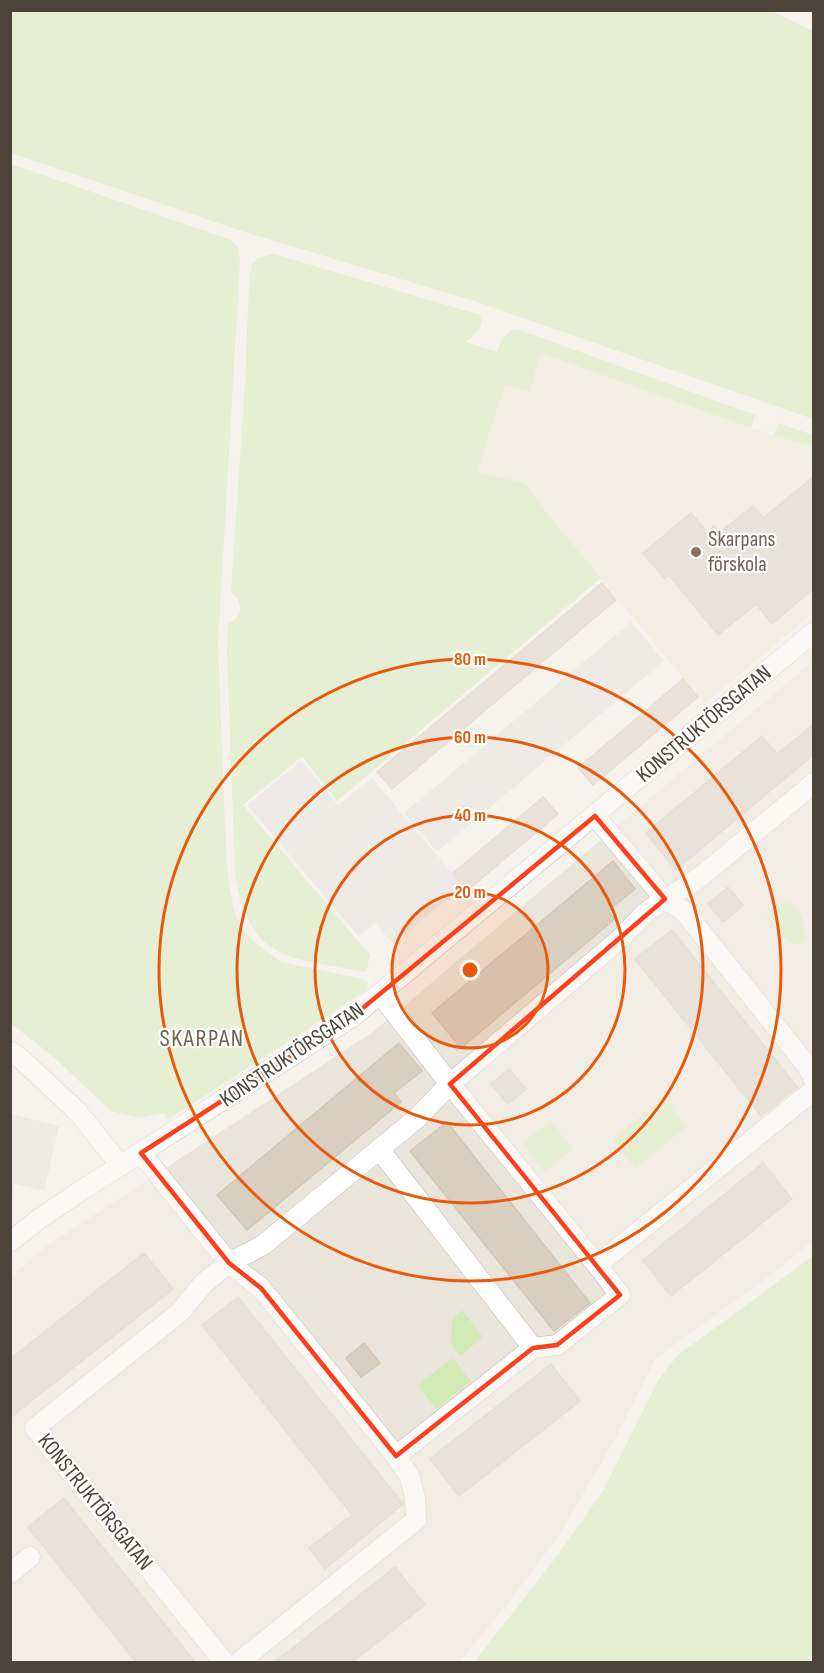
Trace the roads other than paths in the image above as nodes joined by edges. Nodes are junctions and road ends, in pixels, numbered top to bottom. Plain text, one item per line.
1 (813, 632) edge
2 (813, 783) edge
3 (595, 816) junction
4 (665, 899) junction
5 (381, 995) junction
6 (10, 1051) edge
7 (813, 1080) edge
8 (450, 1084) junction
9 (813, 1089) edge
10 (379, 1149) junction
11 (141, 1153) junction
12 (121, 1166) junction
13 (10, 1242) edge
14 (229, 1263) junction
15 (597, 1265) junction
16 (533, 1348) junction
17 (396, 1456) junction
18 (30, 1557) dead end
19 (10, 1573) edge
20 (224, 1662) edge
21 (239, 1662) edge

1 - 3 street, KONSTRUKTÖRSGATAN
2 - 4 street, KONSTRUKTÖRSGATAN
3 - 4 street
3 - 5 street, KONSTRUKTÖRSGATAN
4 - 7 street
4 - 8 street, KONSTRUKTÖRSGATAN
5 - 8 street, KONSTRUKTÖRSGATAN
5 - 11 street, KONSTRUKTÖRSGATAN
6 - 12 street
8 - 10 street, KONSTRUKTÖRSGATAN
8 - 15 street, KONSTRUKTÖRSGATAN
9 - 15 street
10 - 14 street, KONSTRUKTÖRSGATAN
10 - 16 street
11 - 12 street, KONSTRUKTÖRSGATAN
11 - 14 street
12 - 13 street, KONSTRUKTÖRSGATAN
14 - 17 street
14 - 20 street, KONSTRUKTÖRSGATAN
15 - 16 street, KONSTRUKTÖRSGATAN
16 - 17 street, KONSTRUKTÖRSGATAN
17 - 21 street
18 - 19 street

